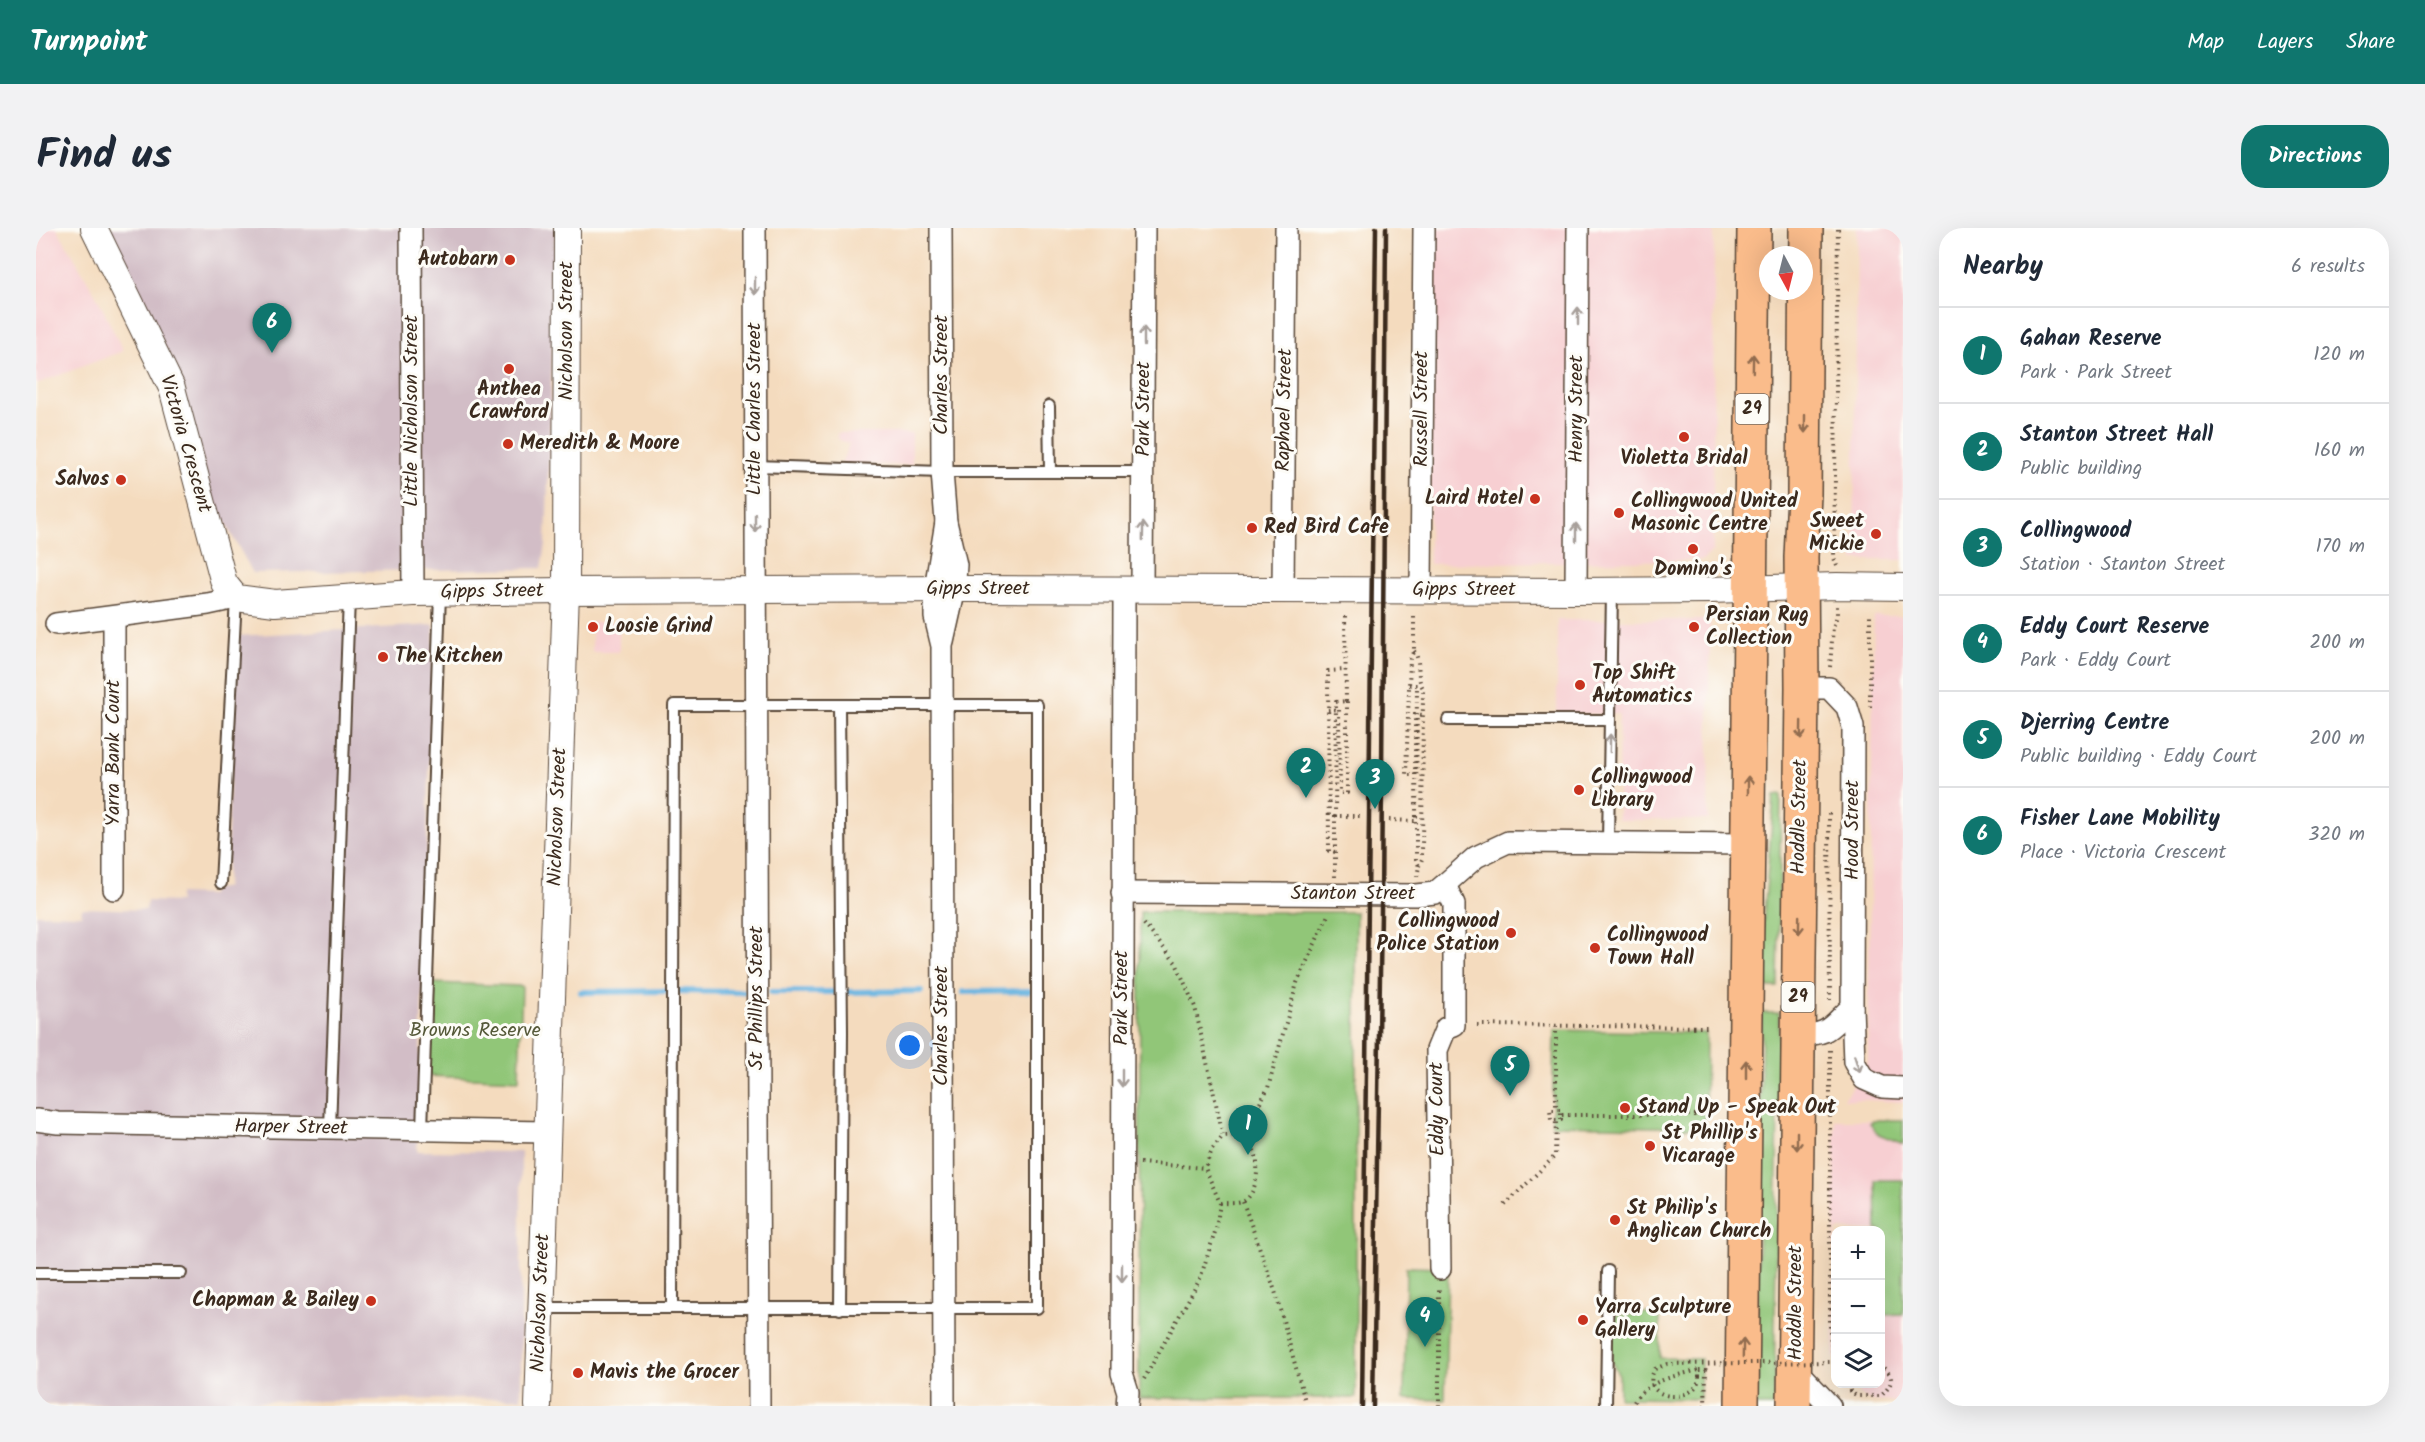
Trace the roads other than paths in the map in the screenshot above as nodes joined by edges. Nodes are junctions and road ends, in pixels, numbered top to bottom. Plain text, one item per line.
1 (94, 228) edge
2 (411, 228) edge
3 (567, 228) edge
4 (755, 228) edge
5 (941, 228) edge
6 (1144, 228) edge
7 (1286, 228) edge
8 (1424, 228) edge
9 (1578, 228) edge
10 (1754, 228) edge
11 (1806, 228) edge
12 (1049, 406) dead end
13 (755, 466) junction
14 (942, 472) junction
15 (1050, 472) junction
16 (1143, 472) junction
17 (1800, 587) junction
18 (1903, 587) edge
19 (945, 589) junction
20 (1750, 589) junction
21 (756, 590) junction
22 (1133, 590) junction
23 (1421, 590) junction
24 (1612, 590) junction
25 (566, 591) junction
26 (1283, 591) junction
27 (1576, 591) junction
28 (413, 593) junction
29 (440, 593) junction
30 (236, 598) junction
31 (349, 598) junction
32 (114, 617) junction
33 (56, 624) dead end
34 (1802, 688) junction
35 (757, 705) junction
36 (839, 705) junction
37 (943, 705) junction
38 (1448, 720) dead end
39 (1610, 720) junction
40 (1608, 843) junction
41 (1748, 844) junction
42 (222, 883) dead end
43 (1445, 885) junction
44 (114, 889) dead end
45 (1122, 893) junction
46 (1852, 1007) junction
47 (1798, 1035) junction
48 (1903, 1088) edge
49 (36, 1119) edge
50 (330, 1128) junction
51 (422, 1130) junction
52 (547, 1132) junction
53 (1440, 1269) road end
54 (1608, 1270) dead end
55 (36, 1273) edge
56 (181, 1273) dead end
57 (542, 1308) junction
58 (672, 1308) junction
59 (757, 1309) junction
60 (840, 1309) junction
61 (942, 1309) junction
62 (1795, 1369) junction
63 (1735, 1404) edge
64 (538, 1406) edge
65 (759, 1406) edge
66 (944, 1406) edge
67 (1127, 1406) edge
68 (1606, 1406) edge
69 (1794, 1406) edge
70 (1830, 1406) edge

1 - 30 street, Victoria Crescent
2 - 28 street, Little Nicholson Street
3 - 25 street, Nicholson Street
4 -> 13 street, Little Charles Street
5 - 14 street, Charles Street
16 -> 6 street, Park Street
7 - 26 street, Raphael Street
8 - 23 street, Russell Street
27 -> 9 street, Henry Street
20 -> 10 highway, 29
11 -> 17 highway, Hoddle Street / 29
12 - 15 lane
13 - 14 lane
13 -> 21 street, Little Charles Street
14 - 15 lane
14 - 19 street, Charles Street
15 - 16 lane
22 -> 16 street, Park Street
17 - 18 street, Gipps Street
17 - 20 street, Gipps Street
17 - 34 highway, Hoddle Street / 29
19 - 21 street, Gipps Street
19 - 22 street, Gipps Street
19 - 37 street, Charles Street
20 - 24 street, Gipps Street
41 -> 20 highway, 29
21 - 25 street, Gipps Street
21 - 35 street, St Phillips Street
22 - 26 street, Gipps Street
22 - 45 street, Park Street
23 - 26 street, Gipps Street
23 - 27 street, Gipps Street
24 - 27 street, Gipps Street
24 - 39 lane
25 - 29 street, Gipps Street
25 - 52 street, Nicholson Street
28 - 29 street, Gipps Street
28 - 31 street, Gipps Street
29 - 51 lane
30 - 31 street, Gipps Street
30 - 32 street, Gipps Street
30 - 42 lane
31 - 50 lane
32 - 33 street, Gipps Street
32 - 44 street, Yarra Bank Court
34 - 46 street, Hood Street
34 -> 47 highway, Hoddle Street / 29
35 - 36 lane
35 - 58 lane
35 - 59 street, St Phillips Street
36 - 37 lane
36 - 60 lane
37 - 61 street, Charles Street
37 - 61 lane
38 - 39 lane
40 -> 39 lane
40 - 41 street, Stanton Street
40 - 43 street, Stanton Street
63 -> 41 highway, 29
43 - 45 street, Stanton Street
43 - 53 street, Eddy Court
45 -> 67 street, Park Street
46 - 47 street
46 -> 48 street, Hood Street
47 -> 62 highway, Hoddle Street / 29
49 - 50 street, Harper Street
50 - 51 street, Harper Street
51 - 52 street, Harper Street
52 - 57 street, Nicholson Street
54 - 68 lane
55 - 56 lane
57 - 58 lane
57 - 64 street, Nicholson Street
58 - 59 lane
59 - 60 lane
59 - 65 street, St Phillips Street
60 - 61 lane
61 - 66 street, Charles Street
62 - 69 highway, Hoddle Street / 29
62 - 70 street

